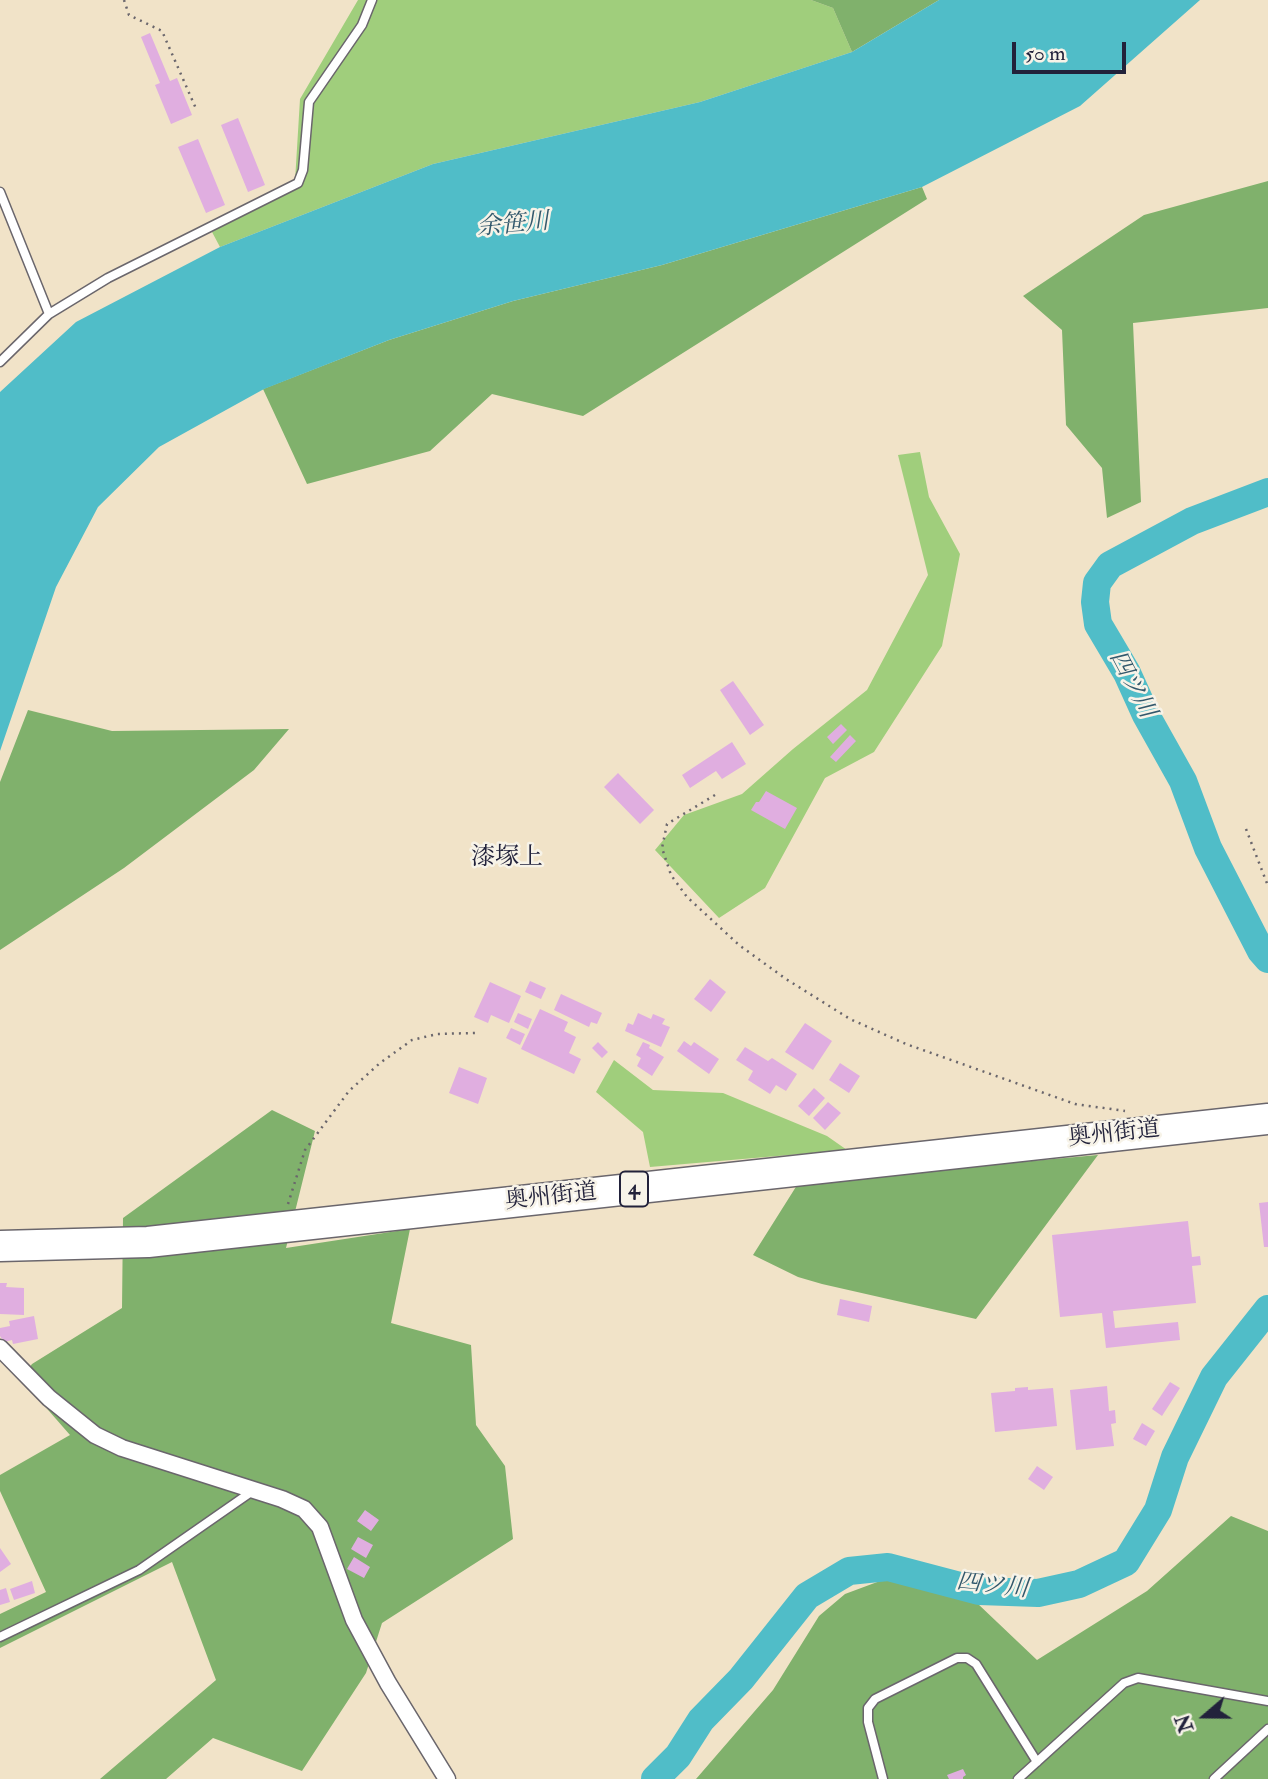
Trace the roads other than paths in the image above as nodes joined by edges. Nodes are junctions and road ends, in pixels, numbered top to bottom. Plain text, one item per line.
1 (372, 0) edge
2 (0, 192) edge
3 (49, 314) junction
4 (0, 362) edge
5 (1268, 1119) edge
6 (0, 1246) edge
7 (0, 1348) edge
8 (255, 1490) junction
9 (0, 1637) edge
10 (1268, 1701) edge
11 (1268, 1729) edge
12 (1037, 1762) junction
13 (447, 1779) edge
14 (883, 1779) edge
15 (1018, 1779) edge
16 (1214, 1779) edge

1 - 3 lane
2 - 3 lane
3 - 4 lane
5 - 6 highway, 奥州街道 / 4
7 - 8 street
8 - 9 lane
8 - 13 street
10 - 12 lane
11 - 16 lane
12 - 14 lane
12 - 15 lane

